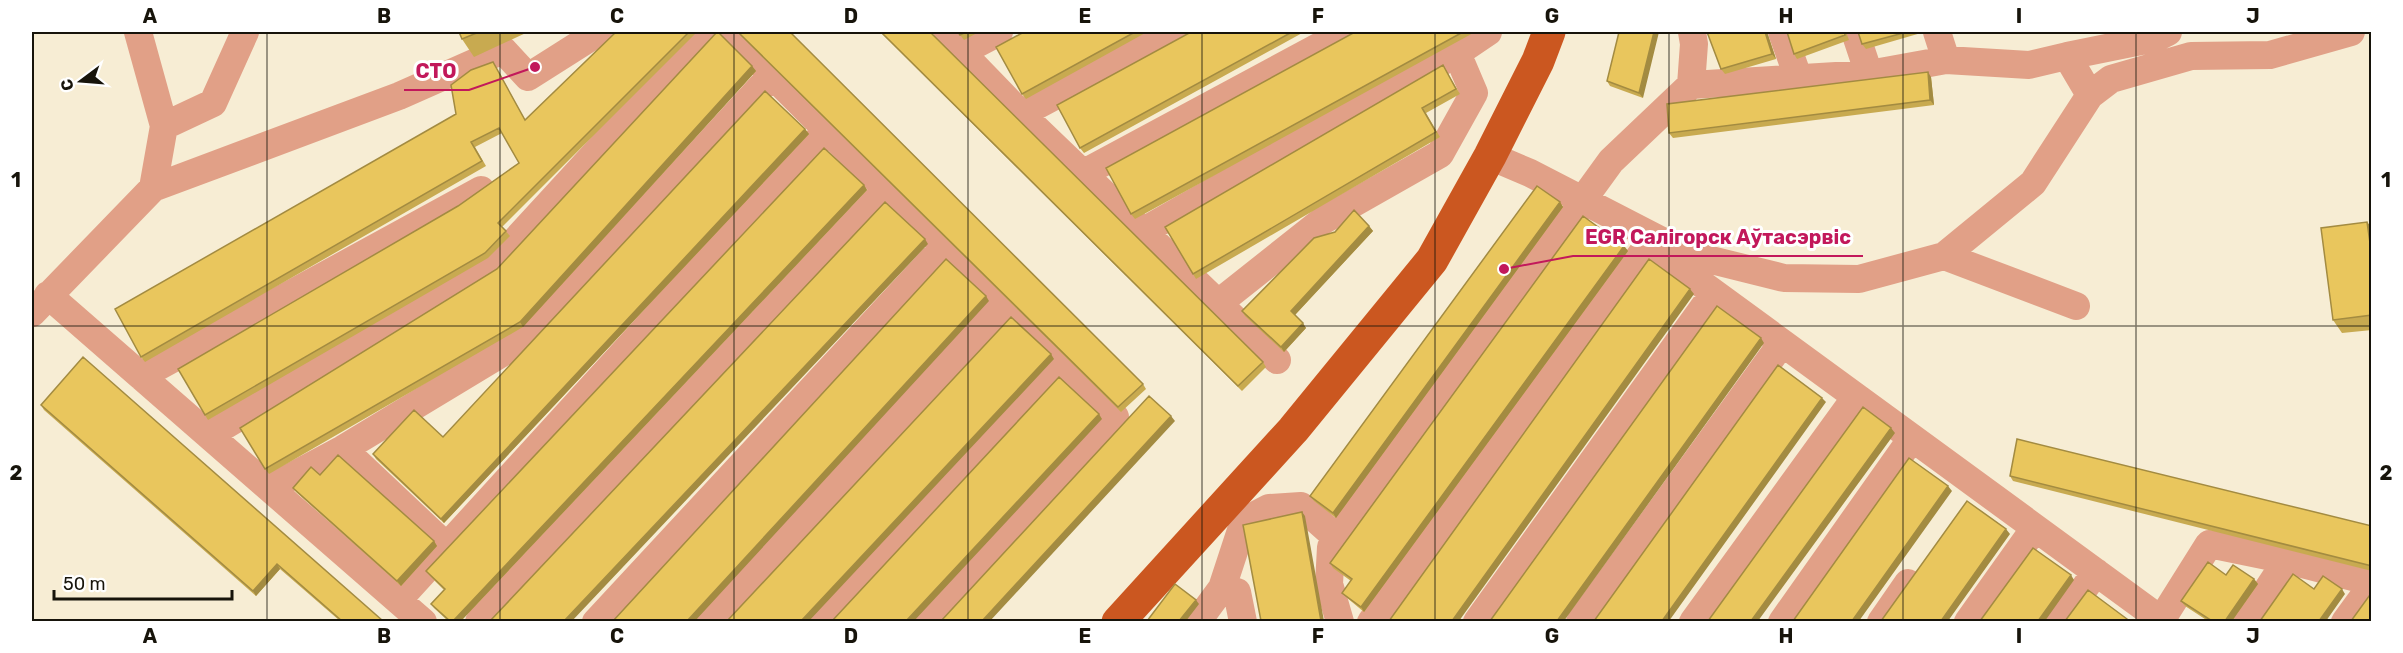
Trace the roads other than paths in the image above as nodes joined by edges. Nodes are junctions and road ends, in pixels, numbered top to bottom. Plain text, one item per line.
1 (138, 32) edge
2 (245, 32) edge
3 (600, 32) edge
4 (706, 32) edge
5 (729, 32) edge
6 (999, 32) edge
7 (1175, 32) edge
8 (1346, 32) edge
9 (1488, 32) edge
10 (1549, 32) edge
11 (1692, 32) edge
12 (1782, 32) edge
13 (1855, 32) edge
14 (1937, 32) edge
15 (2168, 32) edge
16 (2351, 32) edge
17 (954, 42) edge
18 (1457, 53) junction
19 (2067, 56) junction
20 (1946, 60) junction
21 (1869, 74) junction
22 (772, 75) junction
23 (1799, 80) junction
24 (1691, 85) junction
25 (2090, 95) junction
26 (1021, 114) junction
27 (164, 126) junction
28 (827, 130) junction
29 (1490, 156) junction
30 (1083, 174) junction
31 (153, 188) junction
32 (887, 189) junction
33 (480, 190) edge
34 (1582, 200) junction
35 (1625, 223) junction
36 (1142, 232) junction
37 (1648, 245) junction
38 (944, 247) junction
39 (1944, 256) junction
40 (1714, 293) junction
41 (40, 304) edge
42 (1004, 305) junction
43 (1216, 305) junction
44 (2076, 306) dead end
45 (1782, 343) junction
46 (1277, 360) dead end
47 (1061, 363) junction
48 (141, 376) junction
49 (1856, 397) junction
50 (209, 435) junction
51 (1912, 438) junction
52 (343, 449) junction
53 (270, 488) junction
54 (2035, 528) junction
55 (1337, 538) junction
56 (446, 546) junction
57 (2287, 560) junction
58 (1922, 564) edge
59 (2096, 572) junction
60 (2372, 584) edge
61 (1222, 588) junction
62 (398, 600) junction
63 (423, 621) edge
64 (479, 621) edge
65 (596, 621) edge
66 (710, 621) edge
67 (821, 621) edge
68 (928, 621) edge
69 (1118, 621) edge
70 (1197, 621) edge
71 (1243, 621) edge
72 (1340, 621) edge
73 (1371, 621) edge
74 (1477, 621) edge
75 (1580, 621) edge
76 (1693, 621) edge
77 (1782, 621) edge
78 (1881, 621) edge
79 (1968, 621) edge
80 (2060, 621) edge
81 (2162, 621) edge
82 (2246, 621) edge
83 (2345, 621) edge

1 - 27 lane
2 - 27 lane
3 - 31 lane
4 - 50 lane
5 - 22 lane
6 - 17 lane
7 - 26 lane
8 - 30 lane
9 - 18 lane
10 - 29 main road
11 - 24 lane
12 - 23 lane
13 - 21 lane
14 - 20 lane
15 - 19 lane
16 - 25 lane
17 - 26 lane
18 - 36 lane
18 - 43 lane
19 - 20 lane
19 - 25 lane
20 - 21 lane
21 - 23 lane
22 - 28 lane
22 - 52 lane
23 - 24 lane
24 - 34 lane
25 - 39 lane
26 - 30 lane
27 - 31 lane
28 - 32 lane
28 - 56 lane
29 - 34 lane
29 - 69 main road
30 - 36 lane
31 - 41 lane
32 - 38 lane
32 - 64 lane
33 - 48 lane
34 - 35 lane
34 - 55 lane
35 - 37 lane
35 - 39 lane
36 - 43 lane
37 - 40 lane
37 - 73 lane
38 - 42 lane
38 - 65 lane
39 - 44 lane
40 - 45 lane
40 - 74 lane
41 - 48 lane
42 - 47 lane
42 - 66 lane
43 - 46 lane
45 - 49 lane
45 - 75 lane
47 - 67 lane
47 - 68 lane
48 - 50 lane
49 - 51 lane
49 - 76 lane
50 - 53 lane
51 - 54 lane
51 - 77 lane
52 - 53 lane
52 - 56 lane
53 - 62 lane
54 - 59 lane
54 - 79 lane
55 - 61 lane
55 - 72 lane
56 - 62 lane
57 - 60 lane
57 - 81 lane
57 - 82 lane
58 - 78 lane
59 - 80 lane
59 - 81 lane
60 - 83 lane
61 - 70 lane
61 - 71 lane
62 - 63 lane

